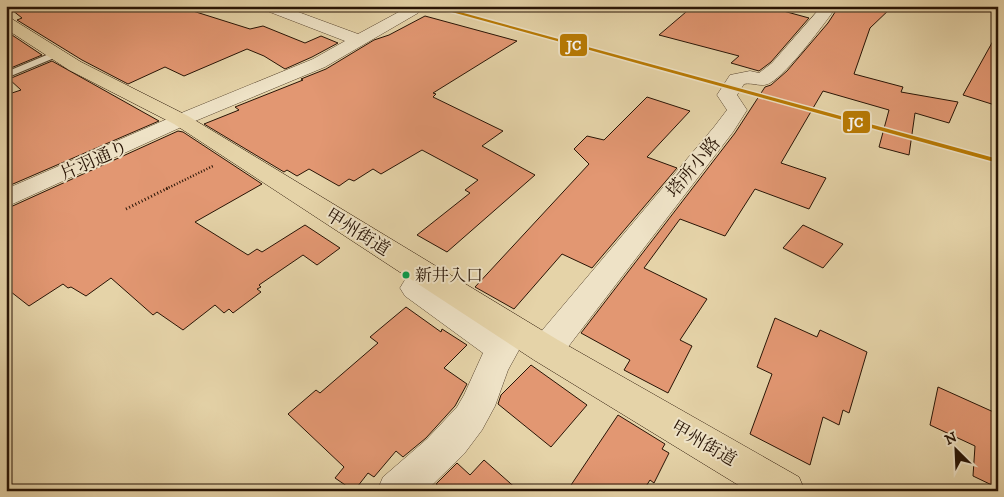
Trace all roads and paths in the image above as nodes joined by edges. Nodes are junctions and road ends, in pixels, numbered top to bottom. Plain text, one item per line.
1 (267, 6) edge
2 (399, 6) edge
3 (830, 6) edge
4 (6, 22) edge
5 (358, 40) junction
6 (56, 54) junction
7 (6, 74) edge
8 (181, 120) junction
9 (235, 154) junction
10 (6, 199) edge
11 (126, 209) dead end
12 (426, 274) junction
13 (546, 350) junction
14 (397, 491) edge
15 (785, 491) edge

1 - 5 street
2 - 5 street, 片羽通り
3 - 13 street, 塔所小路
4 - 6 highway, 甲州街道
5 - 8 street, 片羽通り
6 - 7 lane
6 - 8 highway, 甲州街道
8 - 9 highway, 甲州街道
8 - 10 street, 片羽通り
9 - 11 path
9 - 12 highway, 甲州街道
12 - 13 highway, 甲州街道
12 - 14 street
13 - 15 highway, 甲州街道

